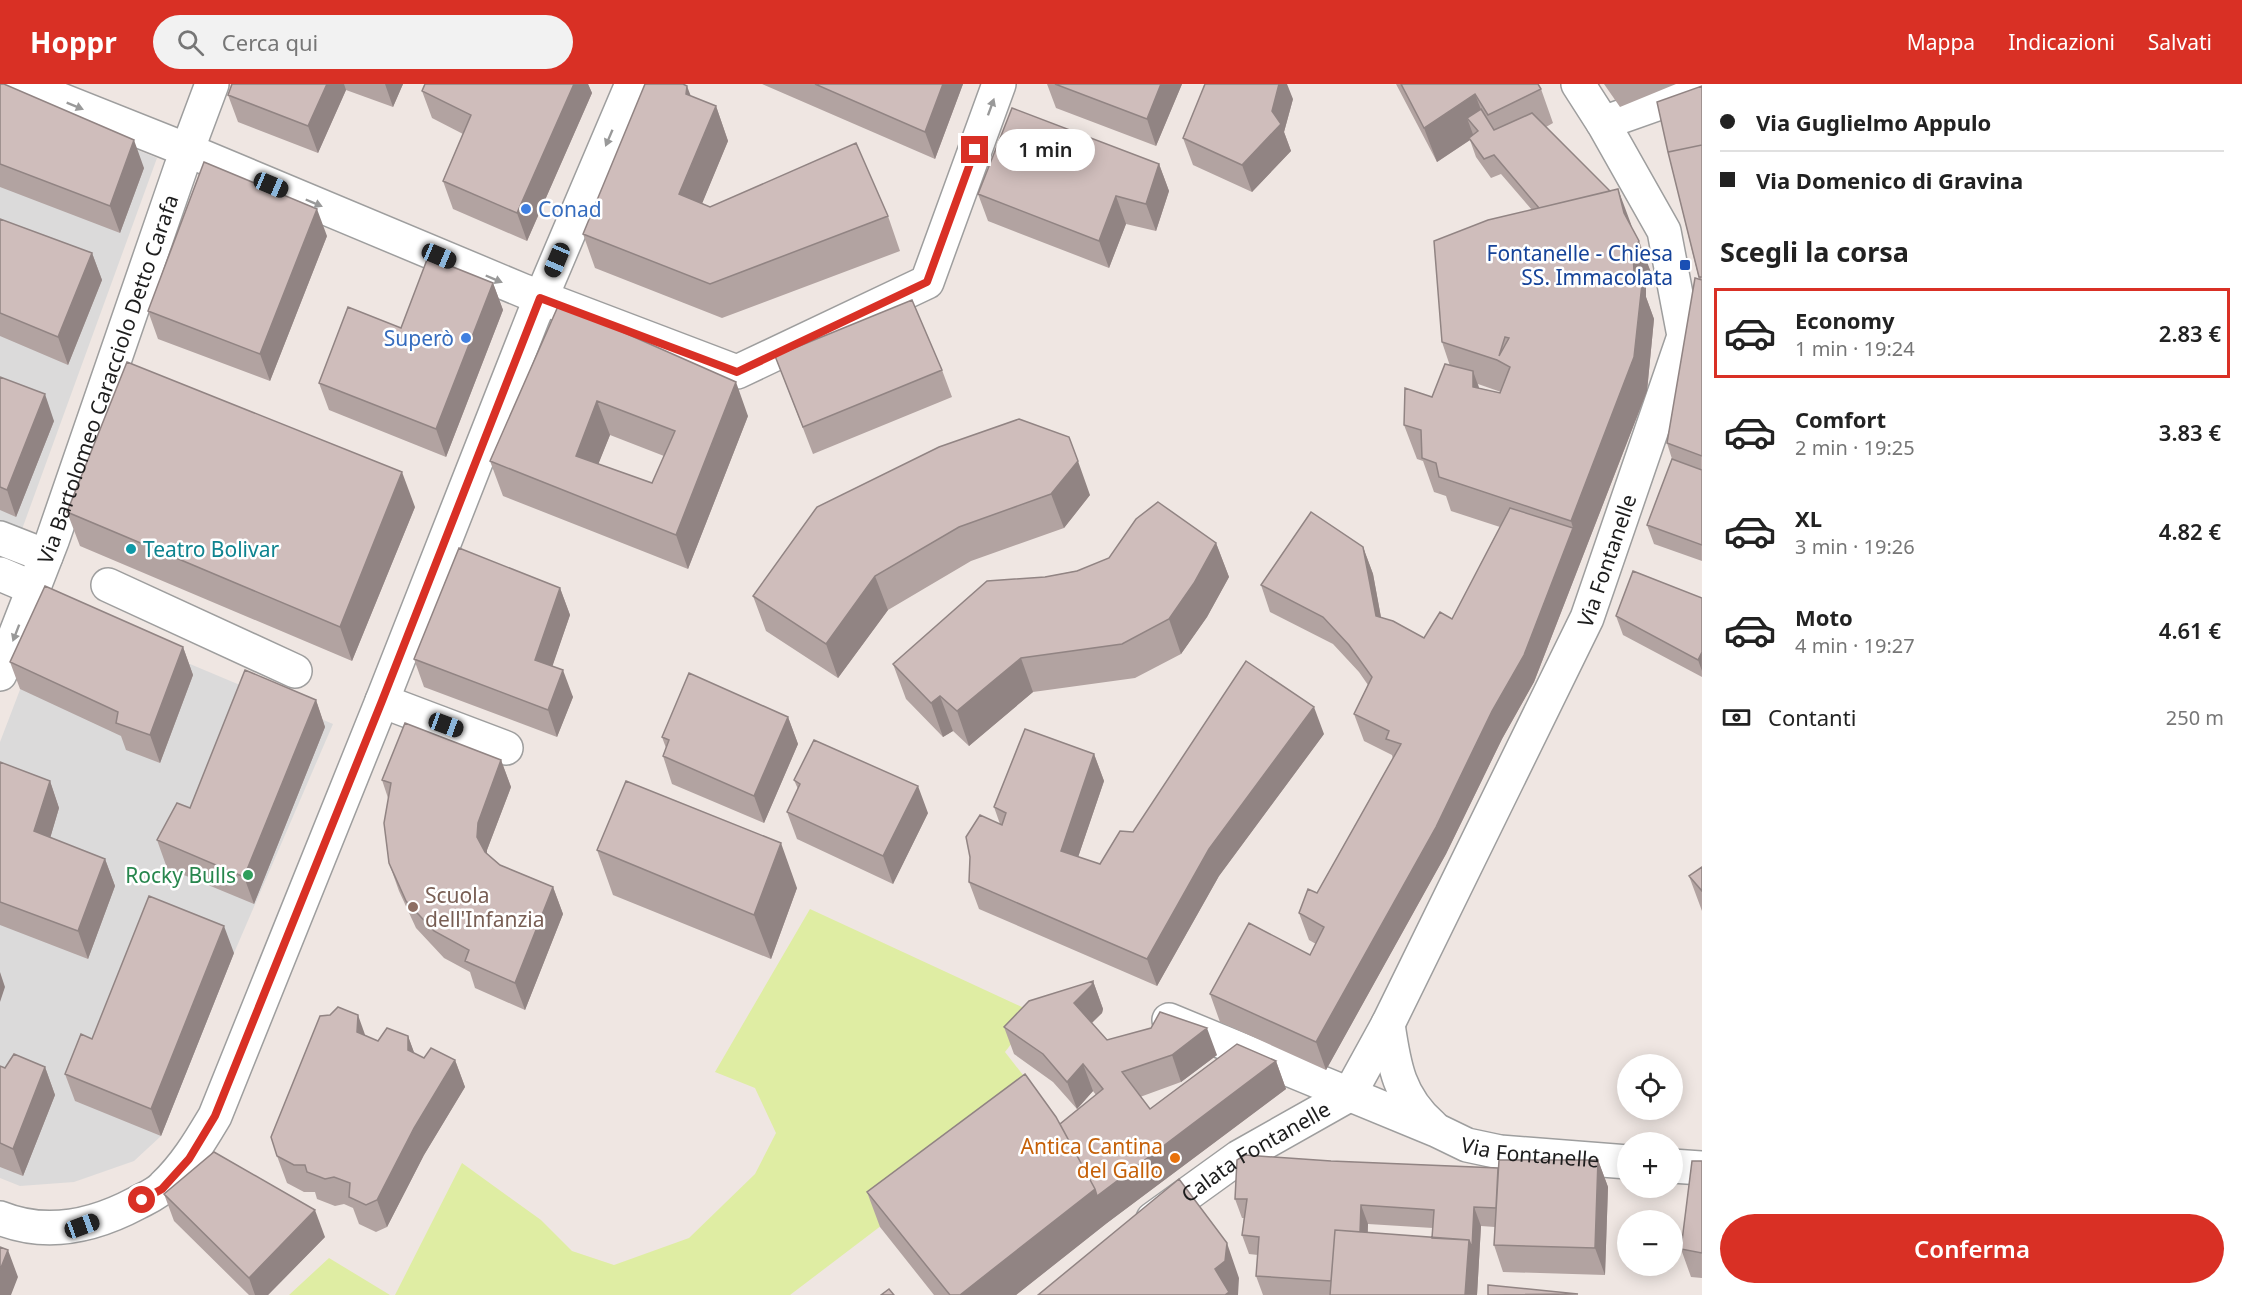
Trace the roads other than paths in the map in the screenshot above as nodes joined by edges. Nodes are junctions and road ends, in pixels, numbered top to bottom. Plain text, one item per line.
1 (21, 84) edge
2 (212, 84) edge
3 (632, 84) edge
4 (999, 84) edge
5 (1578, 84) edge
6 (1702, 88) edge
7 (1603, 123) junction
8 (187, 150) junction
9 (540, 298) junction
10 (0, 538) edge
11 (46, 556) junction
12 (0, 574) edge
13 (108, 585) dead end
14 (33, 588) junction
15 (295, 671) dead end
16 (0, 674) edge
17 (382, 701) junction
18 (506, 748) dead end
19 (1168, 1020) edge
20 (1388, 1024) junction
21 (1349, 1095) junction
22 (1436, 1130) junction
23 (1617, 1161) edge
24 (1683, 1167) edge
25 (1702, 1168) edge
26 (0, 1218) edge
27 (1131, 1235) edge

1 -> 8 street
2 - 8 street, Via Bartolomeo Caracciolo Detto Carafa
3 -> 9 street
9 -> 4 street
5 - 7 street, Via Fontanelle
6 - 7 street
7 - 20 street, Via Fontanelle
8 -> 9 street
8 - 11 street, Via Bartolomeo Caracciolo Detto Carafa
9 - 17 street
10 - 11 street
11 - 14 street, Via Bartolomeo Caracciolo Detto Carafa
12 - 14 street
13 - 15 street
14 -> 16 street, Via Bartolomeo Caracciolo Detto Carafa
17 - 18 street
17 - 26 street
19 - 21 street
20 - 21 street, Via Fontanelle
20 - 22 street, Via Fontanelle
21 - 22 street, Via Fontanelle
21 - 27 street, Calata Fontanelle
22 - 23 street, Via Fontanelle
24 - 25 street

